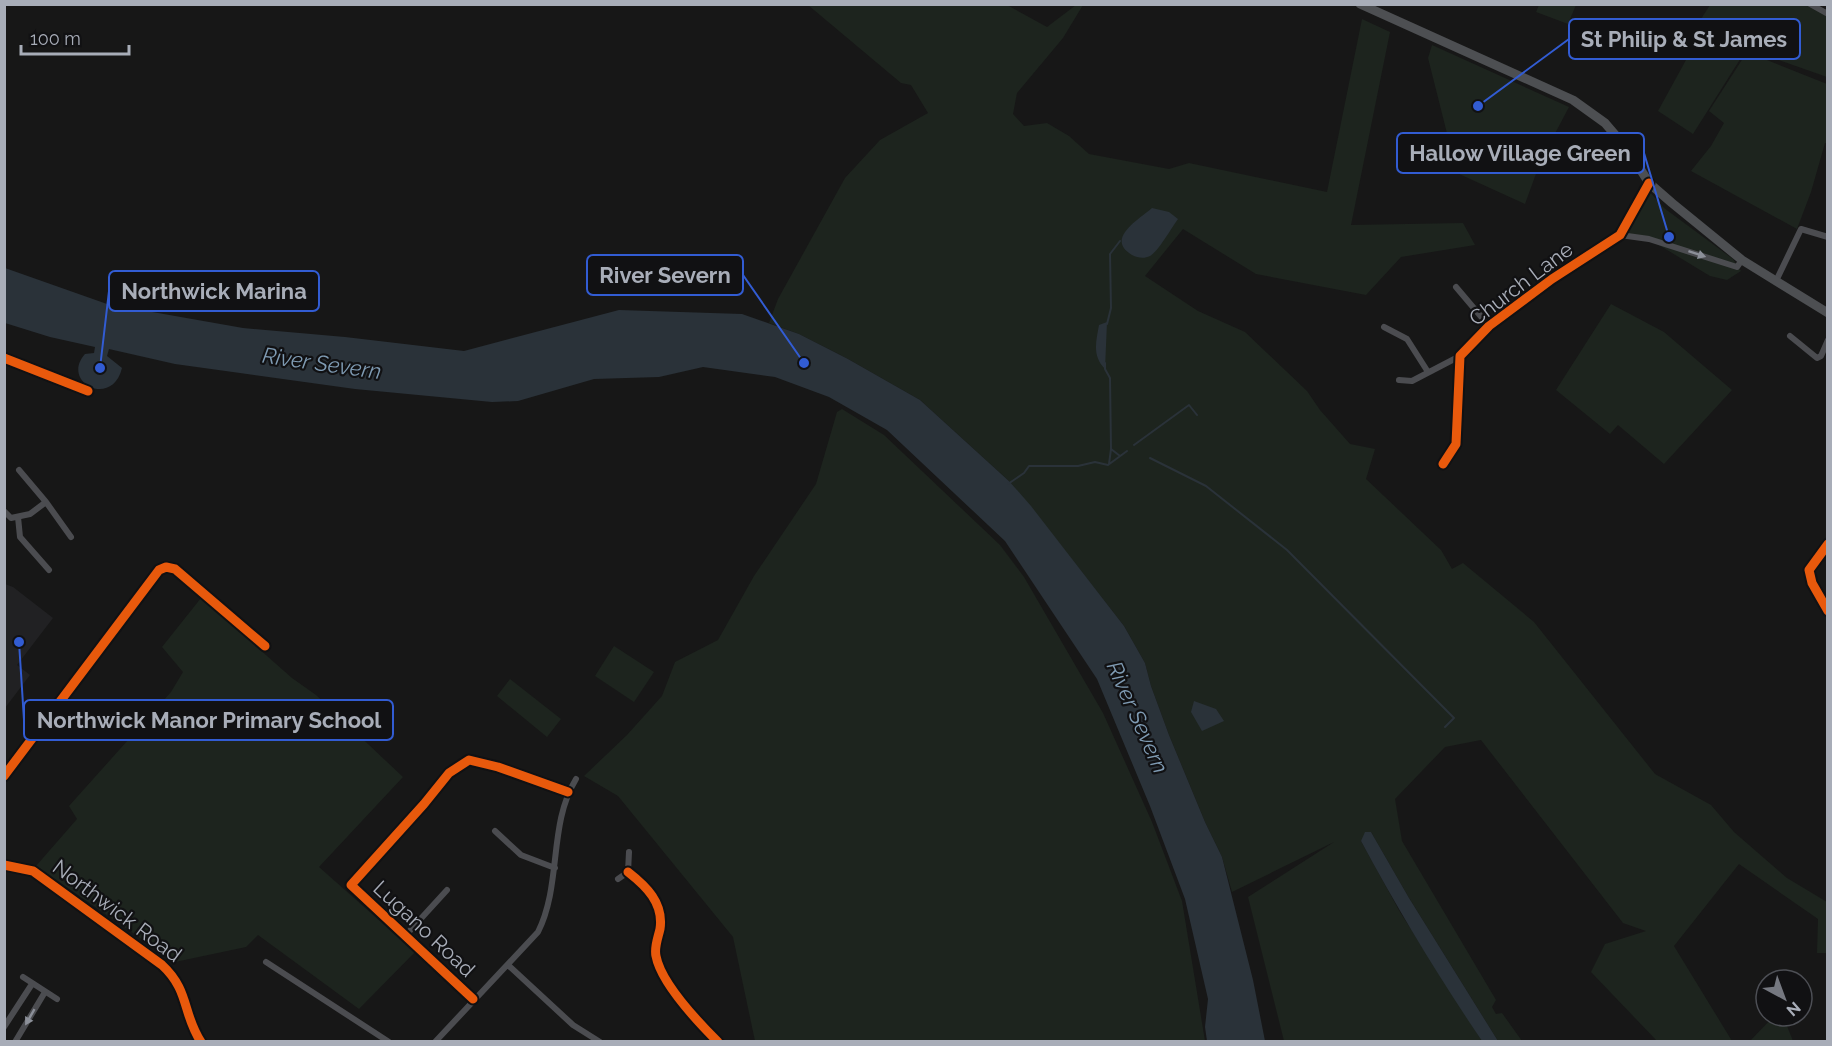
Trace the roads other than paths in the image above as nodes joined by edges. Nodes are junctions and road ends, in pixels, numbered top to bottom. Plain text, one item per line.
1 (1360, 4) edge
2 (1810, 4) edge
3 (1827, 14) edge
4 (1648, 183) junction
5 (1620, 235) junction
6 (1827, 237) edge
7 (1742, 260) junction
8 (1776, 281) junction
9 (1456, 287) dead end
10 (1827, 313) edge
11 (1489, 326) junction
12 (1384, 327) dead end
13 (1790, 336) dead end
14 (1827, 340) edge
15 (1460, 356) junction
16 (4, 358) edge
17 (1428, 372) junction
18 (1399, 380) dead end
19 (88, 391) dead end
20 (1443, 464) dead end
21 (19, 470) dead end
22 (46, 502) junction
23 (4, 511) edge
24 (18, 517) junction
25 (71, 537) dead end
26 (1827, 544) edge
27 (49, 570) dead end
28 (1827, 611) edge
29 (265, 646) dead end
30 (4, 776) edge
31 (576, 779) dead end
32 (568, 792) junction
33 (495, 831) dead end
34 (629, 852) dead end
35 (5, 867) edge
36 (555, 868) junction
37 (628, 872) junction
38 (618, 879) dead end
39 (447, 890) dead end
40 (405, 936) junction
41 (266, 962) dead end
42 (508, 965) junction
43 (23, 977) dead end
44 (32, 984) junction
45 (45, 992) junction
46 (57, 999) dead end
47 (473, 999) junction
48 (4, 1027) edge
49 (15, 1041) edge
50 (201, 1041) edge
51 (389, 1041) edge
52 (435, 1041) edge
53 (600, 1041) edge
54 (718, 1041) edge

1 - 4 main road
2 - 3 street
4 - 5 street, Church Lane
4 - 7 main road
5 -> 7 street
5 - 11 street, Church Lane
6 - 8 street
7 - 8 main road
8 - 10 main road
9 - 11 street
11 - 15 street, Church Lane
12 - 17 street
13 - 14 street
15 - 17 street, Church Lane
15 - 20 street, Church Lane
16 - 19 street
17 - 18 street, Church Lane
21 - 22 street
22 - 24 street
22 - 25 street
23 - 24 street
24 - 27 street
26 - 28 street
29 - 30 street
31 - 32 street
32 - 36 street
32 - 40 street, Lugano Road
33 - 36 street
34 - 37 street
35 - 50 street, Northwick Road
36 - 42 street
37 - 38 street
37 - 54 street
39 - 40 street
40 - 47 street, Lugano Road
41 - 51 street
42 - 47 street
42 - 53 street
43 - 44 street
44 - 45 street
44 - 48 street
45 - 46 street
45 -> 49 street
47 - 52 street

